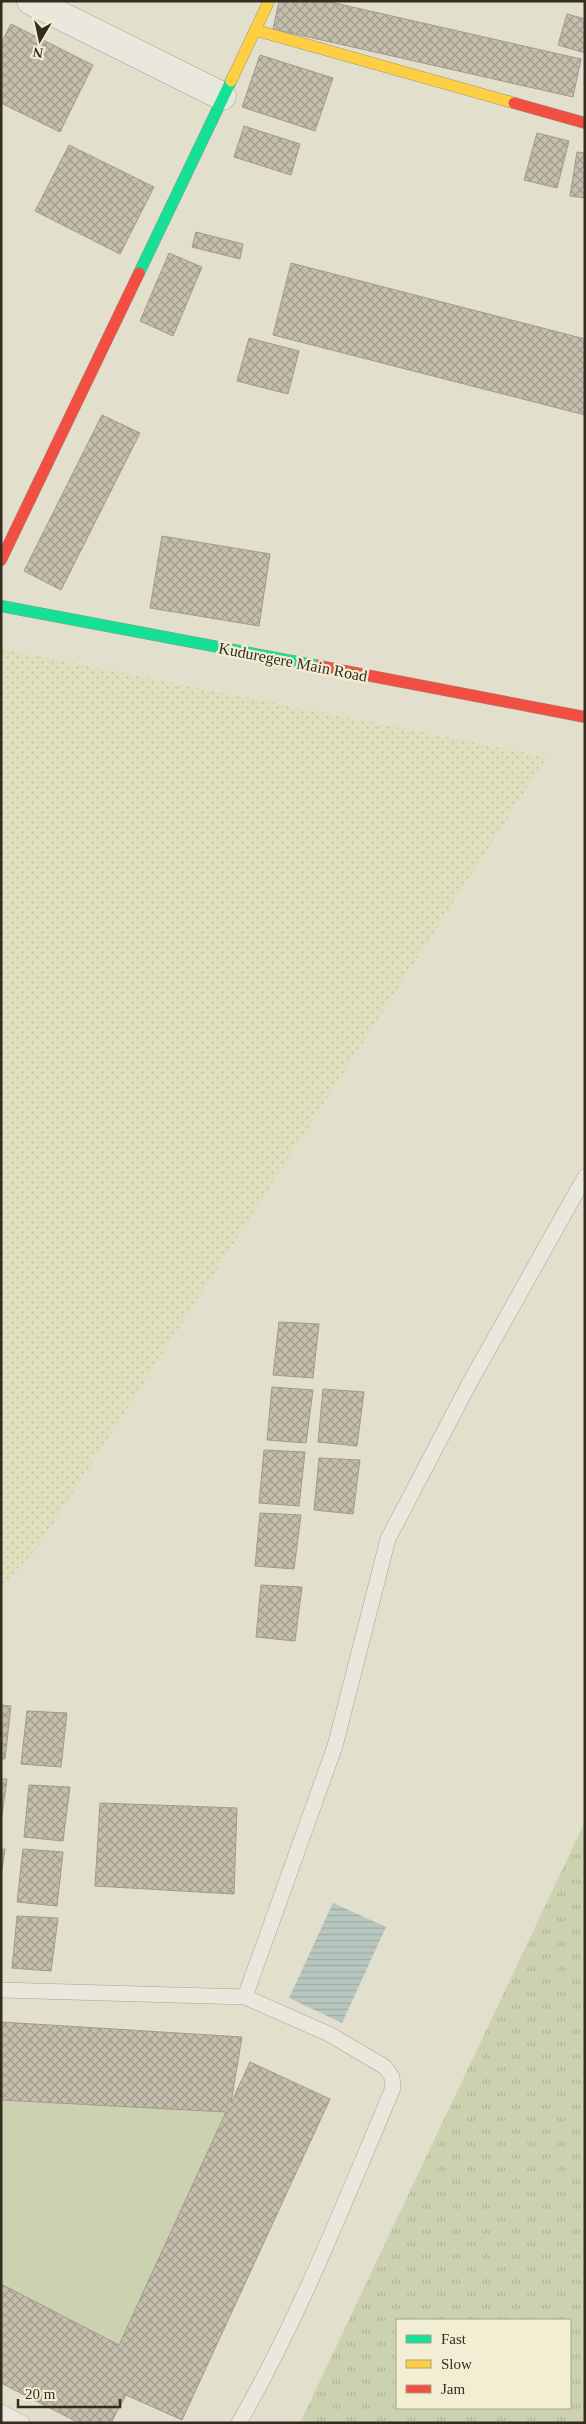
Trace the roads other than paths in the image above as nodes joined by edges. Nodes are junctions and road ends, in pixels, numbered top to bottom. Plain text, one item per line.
1 (31, 1) edge
2 (268, 1) edge
3 (255, 30) junction
4 (222, 96) junction
5 (585, 123) edge
6 (1, 560) edge
7 (1, 606) edge
8 (585, 717) edge
9 (585, 1177) edge
10 (1, 1990) edge
11 (245, 1997) junction
12 (1, 2412) edge
13 (22, 2423) edge
14 (239, 2423) edge

1 - 4 street
2 - 3 street
3 - 4 street
3 - 5 street
4 - 6 street
7 - 8 street, Kuduregere Main Road
9 - 11 lane
10 - 11 lane
11 - 14 lane
12 - 13 lane

